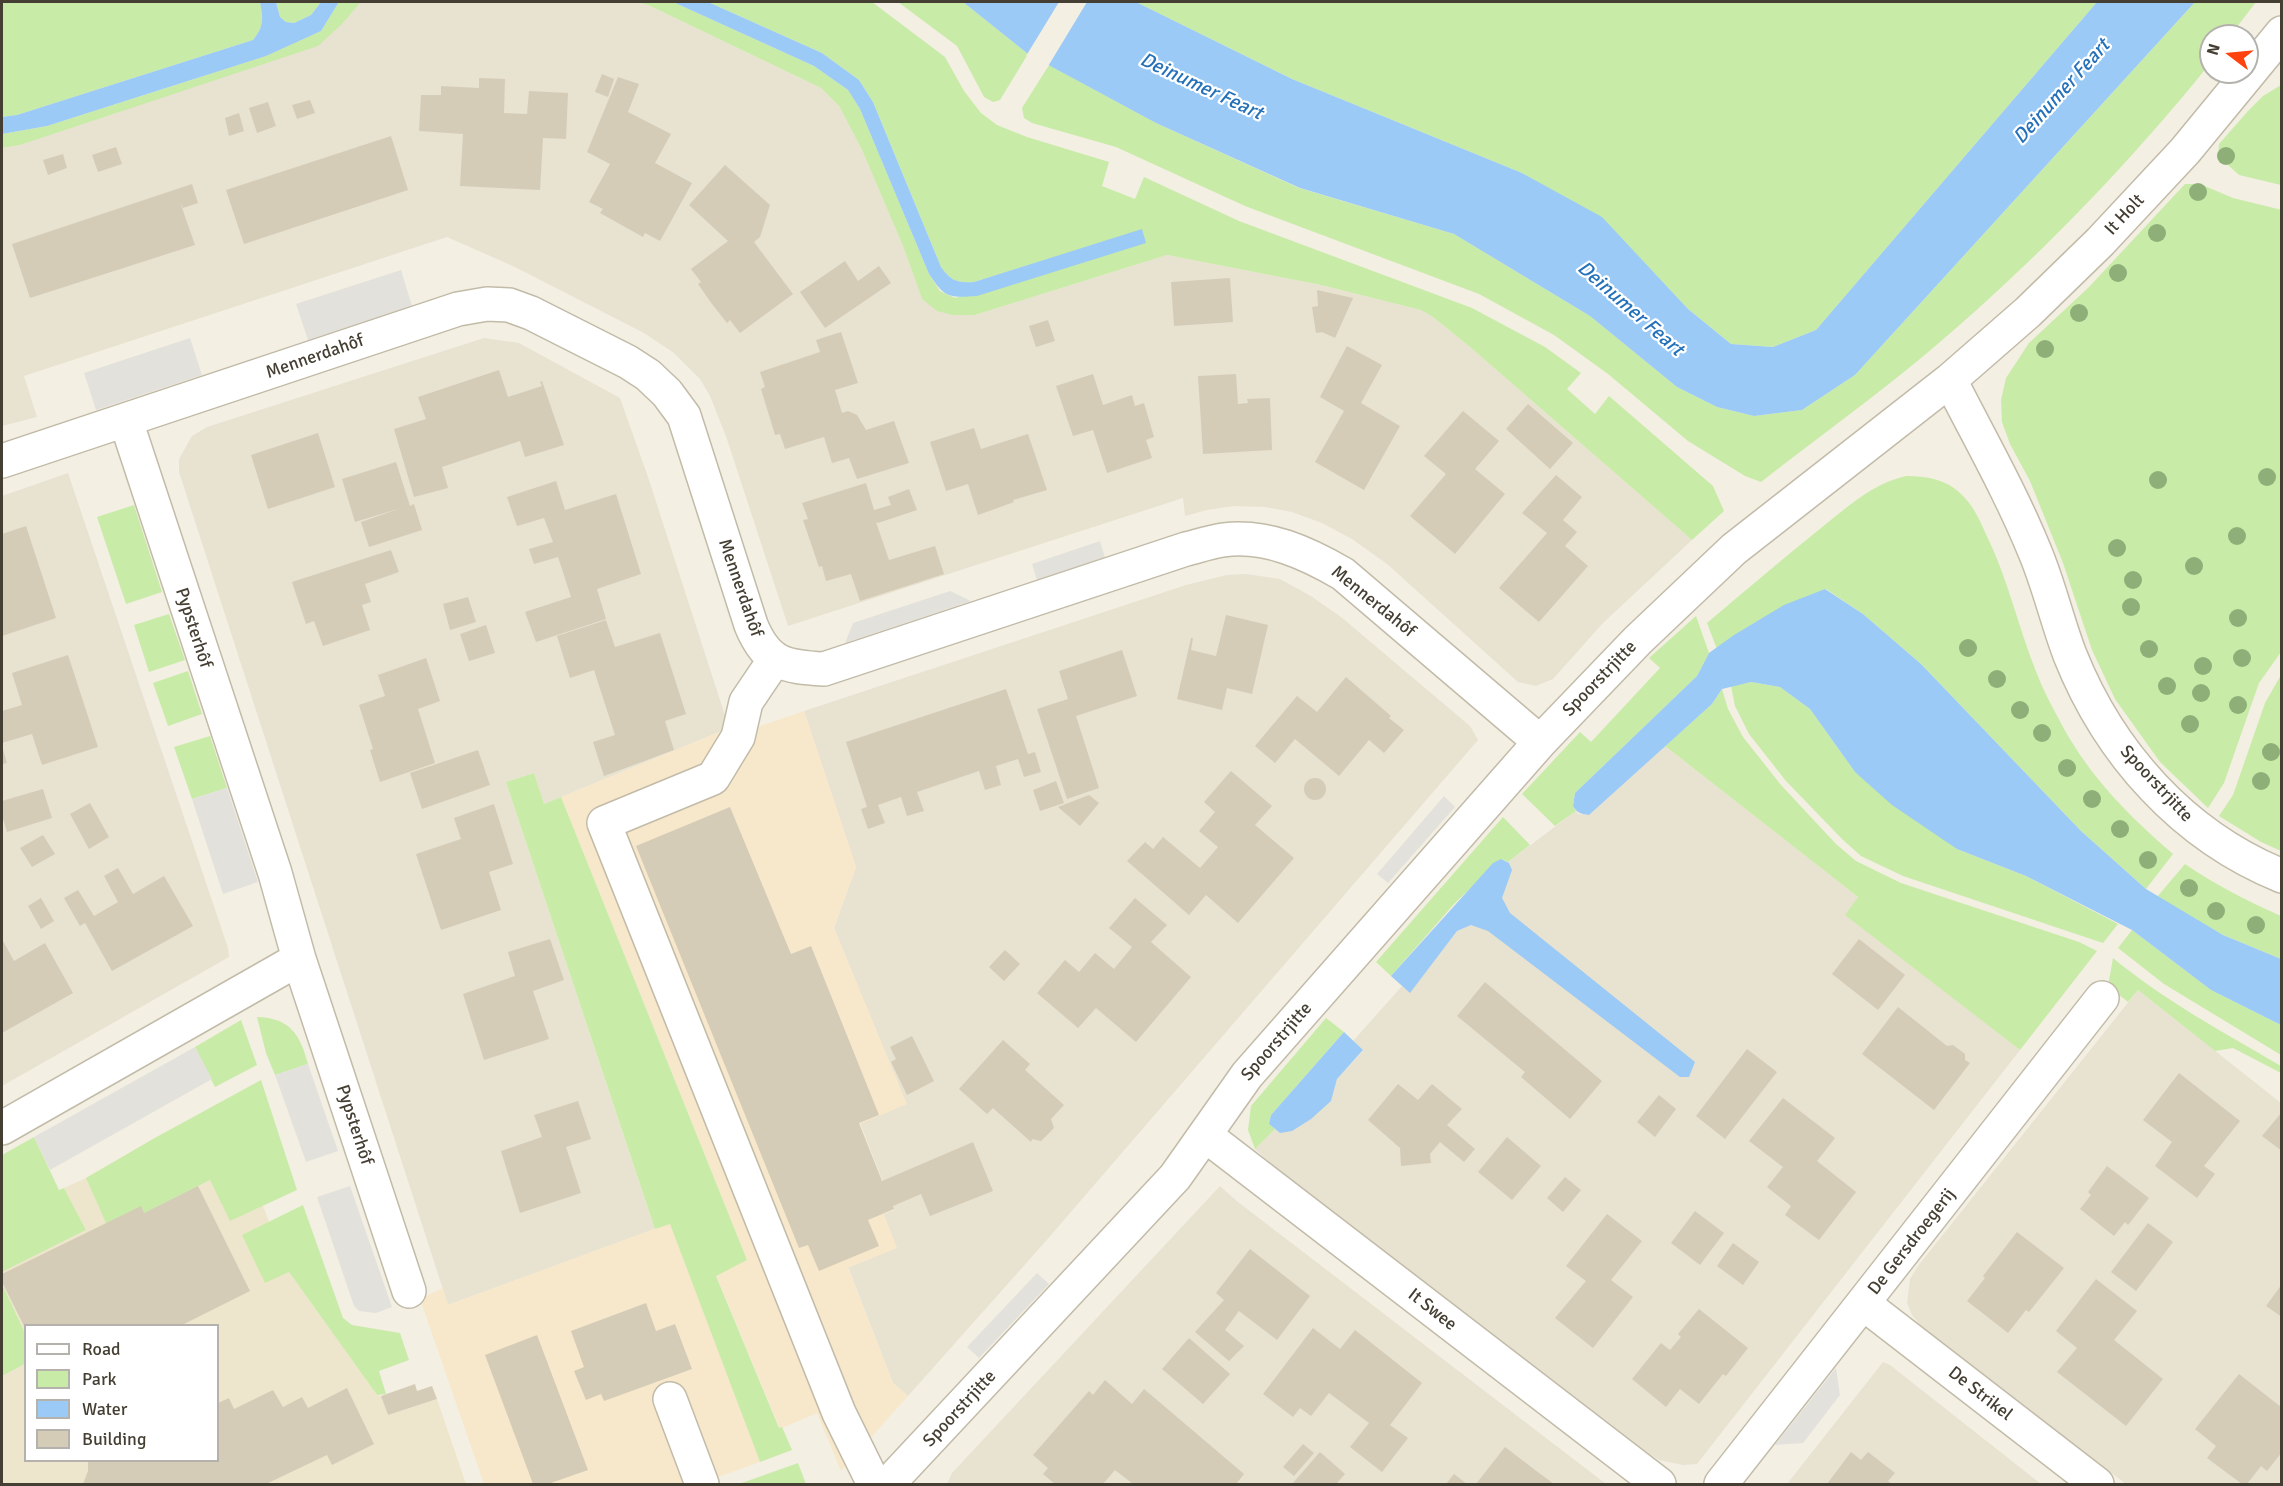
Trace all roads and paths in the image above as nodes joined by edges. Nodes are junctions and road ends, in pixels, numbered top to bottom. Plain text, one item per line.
1 (2282, 33) edge
2 (1950, 380) junction
3 (126, 421) junction
4 (2, 461) edge
5 (775, 659) junction
6 (1540, 742) junction
7 (2282, 876) edge
8 (299, 959) junction
9 (2102, 998) dead end
10 (2, 1128) edge
11 (1205, 1134) junction
12 (409, 1291) dead end
13 (1864, 1304) junction
14 (670, 1399) dead end
15 (702, 1485) edge
16 (874, 1485) edge
17 (888, 1485) edge
18 (1659, 1485) edge
19 (1721, 1485) edge
20 (2097, 1485) edge

1 - 2 street, It Holt
2 - 6 street, Spoorstrjitte
2 - 7 street, Spoorstrjitte
3 - 4 street
3 - 5 street, Mennerdahôf
3 - 8 street, Pypsterhôf
5 - 6 street, Mennerdahôf
5 - 16 street
6 - 11 street, Spoorstrjitte
8 - 10 street
8 - 12 street, Pypsterhôf
9 - 13 street, De Gersdroegerij
11 - 17 street, Spoorstrjitte
11 - 18 street, It Swee
13 - 19 street, De Gersdroegerij
13 - 20 street, De Strikel
14 - 15 street

